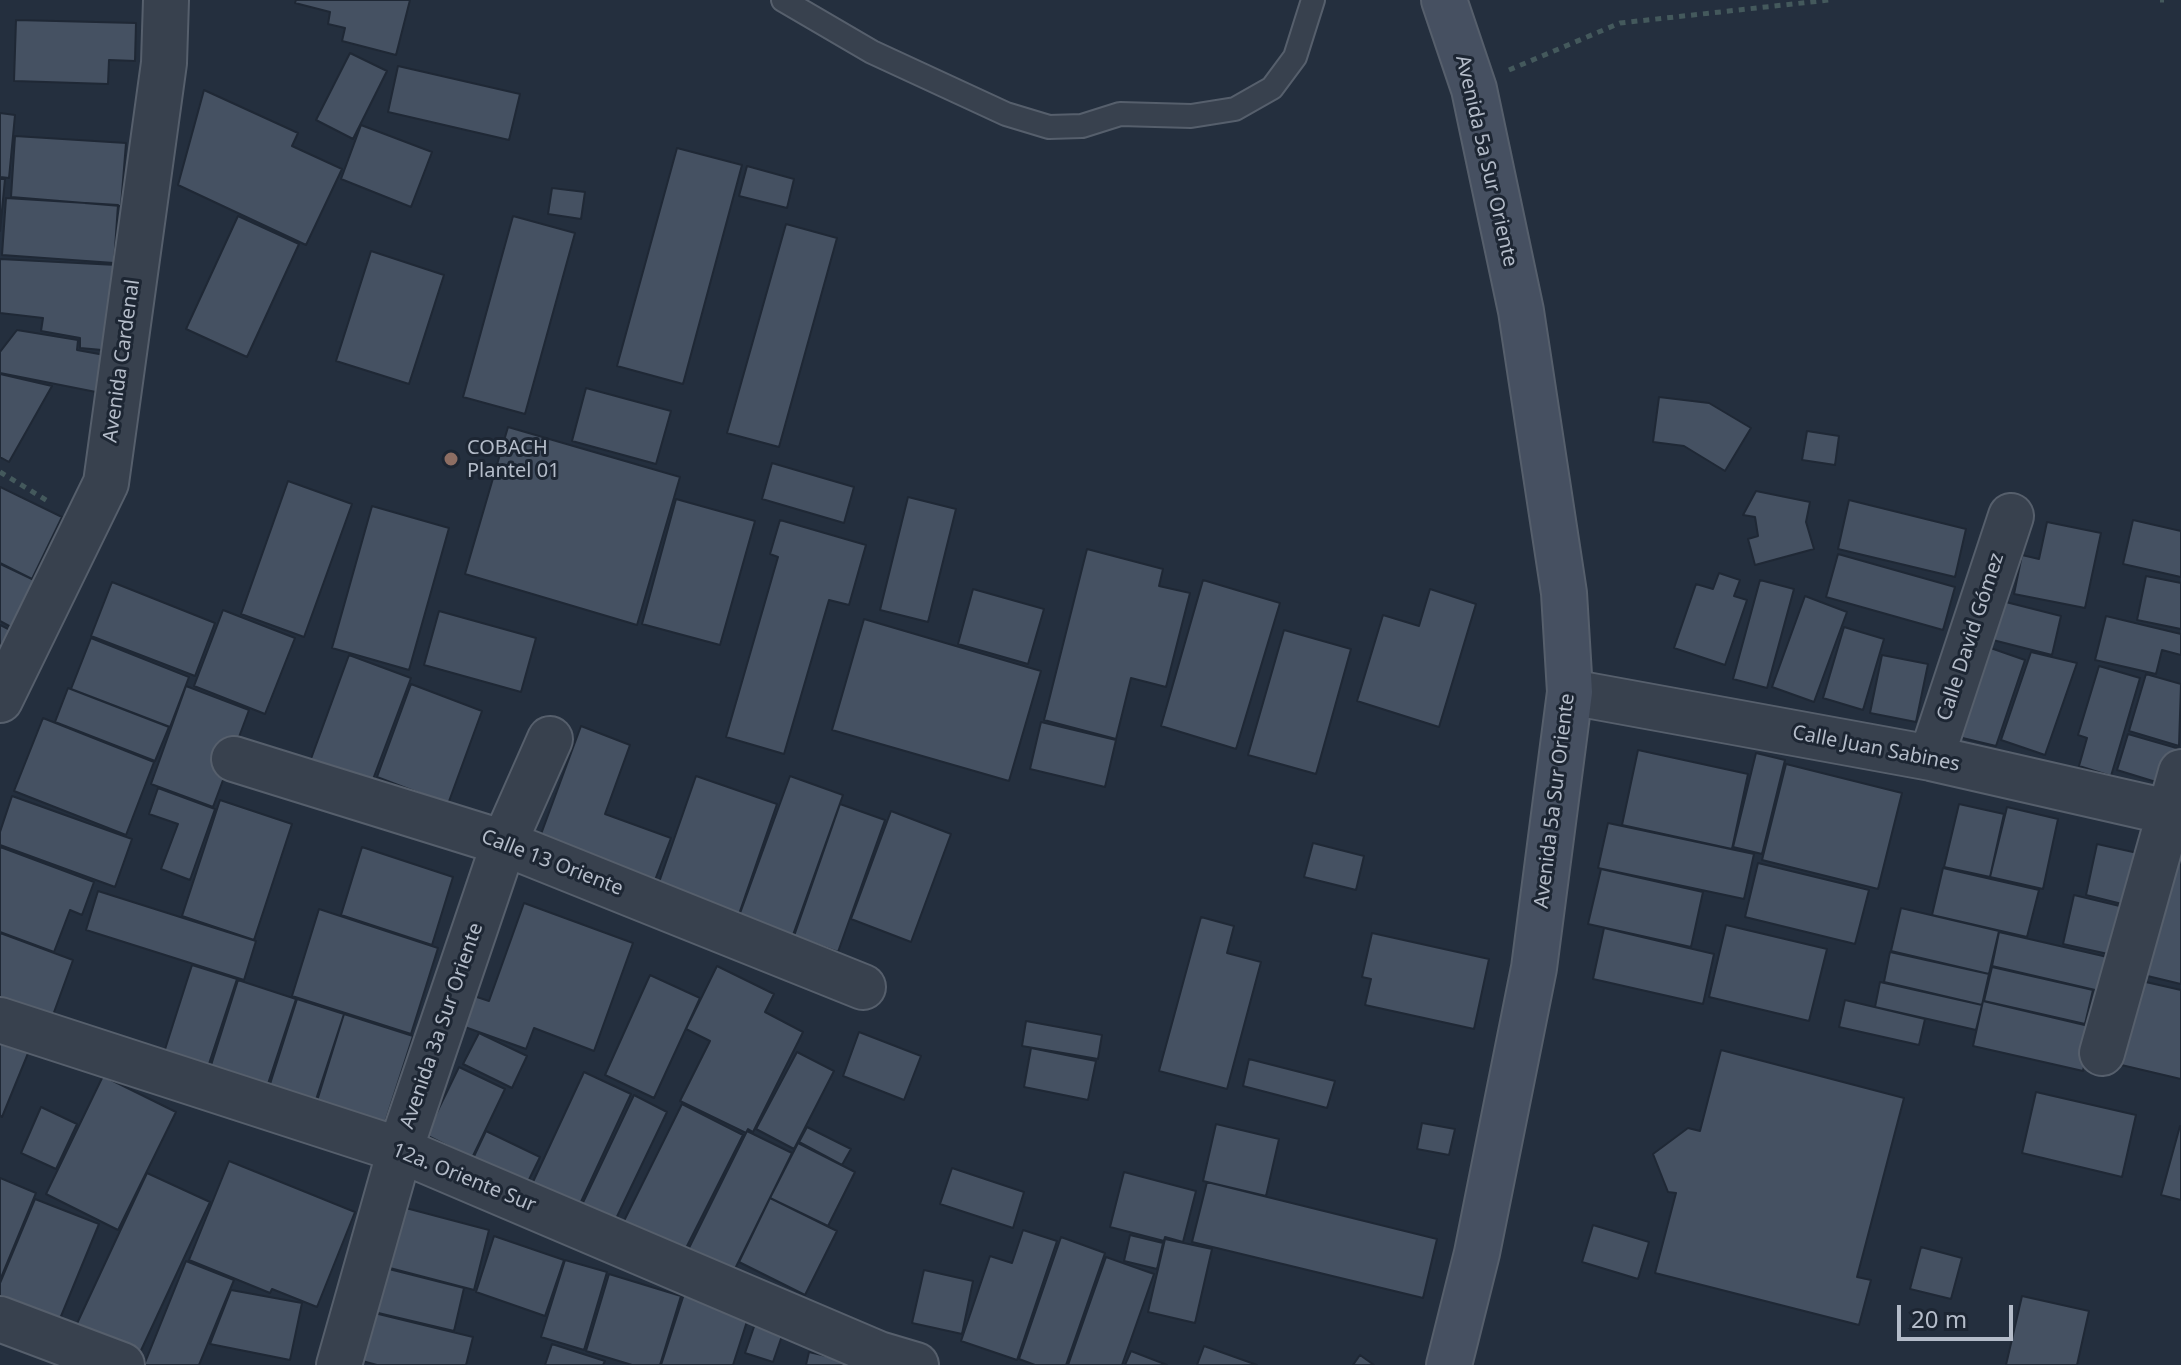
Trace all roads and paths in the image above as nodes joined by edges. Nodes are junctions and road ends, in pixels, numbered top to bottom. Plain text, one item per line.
1 (166, 0) edge
2 (783, 0) edge
3 (1313, 0) edge
4 (1444, 0) edge
5 (1829, 0) edge
6 (1510, 69) dead end
7 (0, 472) edge
8 (2011, 516) dead end
9 (86, 524) junction
10 (1570, 692) junction
11 (0, 700) edge
12 (550, 739) dead end
13 (1931, 758) junction
14 (234, 759) dead end
15 (2177, 800) edge
16 (504, 843) junction
17 (863, 987) dead end
18 (0, 1020) edge
19 (2102, 1053) dead end
20 (400, 1150) junction
21 (0, 1319) edge
22 (891, 1361) edge
23 (122, 1365) edge
24 (339, 1365) edge
25 (1449, 1365) edge

1 - 9 street, Avenida Cardenal
2 - 3 lane
4 - 10 street, Avenida 5a Sur Oriente
5 - 6 path
7 - 9 path
8 - 13 street, Calle David Gómez
9 - 11 street, Avenida Cardenal
10 - 13 street, Calle Juan Sabines
10 - 25 street, Avenida 5a Sur Oriente
12 - 16 street, Avenida 3a Sur Oriente
13 - 15 street, Calle Juan Sabines
14 - 16 street, Calle 13 Oriente
15 - 19 street
16 - 17 street, Calle 13 Oriente
16 - 20 street, Avenida 3a Sur Oriente
18 - 20 street, 12a. Oriente Sur
20 - 22 street, 12a. Oriente Sur
20 - 24 street, Avenida 3a Sur Oriente
21 - 23 street

